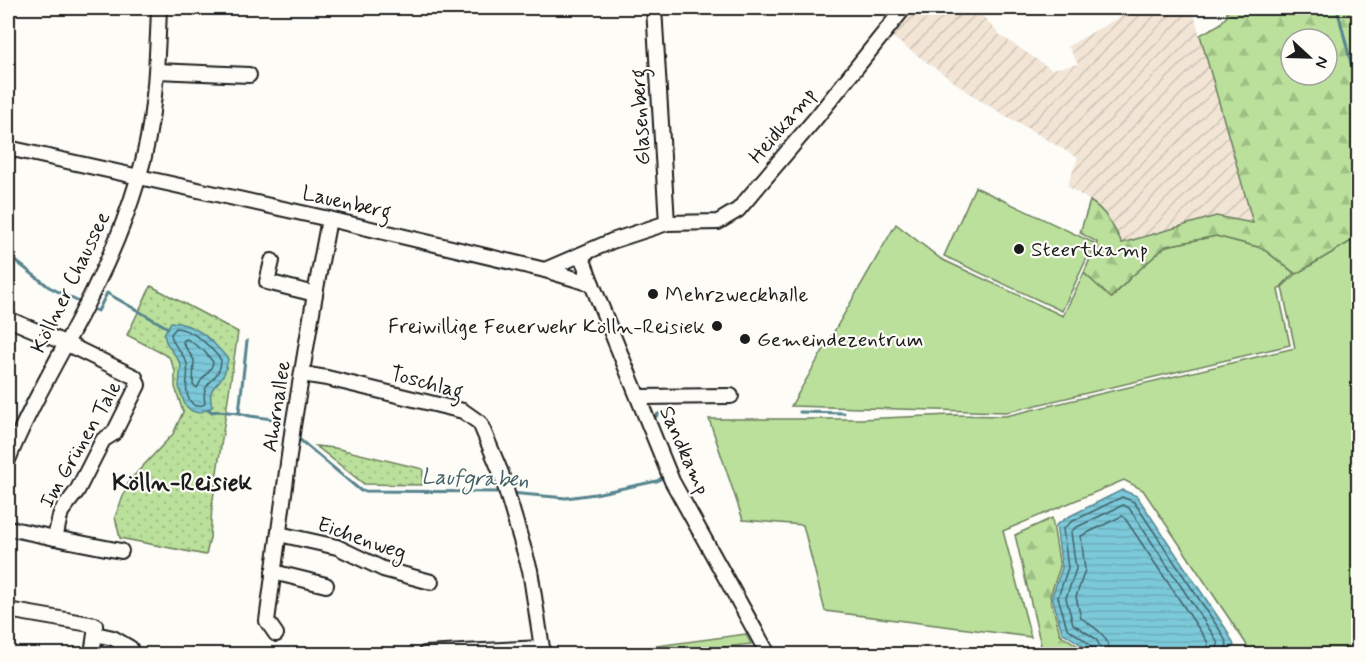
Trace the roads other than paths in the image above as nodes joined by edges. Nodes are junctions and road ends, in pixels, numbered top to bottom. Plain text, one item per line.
1 (159, 8) edge
2 (654, 8) edge
3 (904, 8) edge
4 (156, 71) junction
5 (249, 75) dead end
6 (8, 148) edge
7 (139, 177) junction
8 (329, 219) junction
9 (667, 223) junction
10 (581, 255) junction
11 (272, 261) dead end
12 (545, 270) junction
13 (592, 284) junction
14 (315, 294) junction
15 (8, 319) edge
16 (65, 343) junction
17 (302, 374) junction
18 (732, 396) dead end
19 (639, 397) junction
20 (8, 460) edge
21 (8, 528) edge
22 (279, 534) junction
23 (55, 538) junction
24 (121, 551) dead end
25 (273, 572) junction
26 (431, 582) dead end
27 (326, 585) dead end
28 (8, 610) edge
29 (95, 634) junction
30 (276, 634) dead end
31 (542, 651) edge
32 (92, 654) edge
33 (129, 654) edge
34 (425, 654) edge
35 (768, 654) edge

1 - 4 street, Köllner Chaussee
2 - 9 street, Glasenberg
3 - 9 street, Heidkamp
4 - 5 street
4 - 7 street, Köllner Chaussee
6 - 7 street, Lauenberg
7 - 8 street, Lauenberg
7 - 16 street, Köllner Chaussee
8 - 12 street, Lauenberg
8 - 14 street, Ahornallee
9 - 10 street
10 - 12 street
10 - 13 street, Sandkamp
11 - 14 street
12 - 13 street, Lauenberg
13 - 19 street, Sandkamp
14 - 17 street, Ahornallee
15 - 16 street
16 - 20 street, Köllner Chaussee
16 - 23 street, Im Grünen Tale
17 - 22 street, Ahornallee
17 - 31 street, Toschlag
18 - 19 street
19 - 35 street, Sandkamp
21 - 23 street, Im Grünen Tale
22 - 25 street, Ahornallee
22 - 26 street, Eichenweg
23 - 24 street, Im Grünen Tale
25 - 27 street
25 - 30 street, Ahornallee
28 - 29 street
29 - 32 street
29 - 33 street
31 - 34 street

